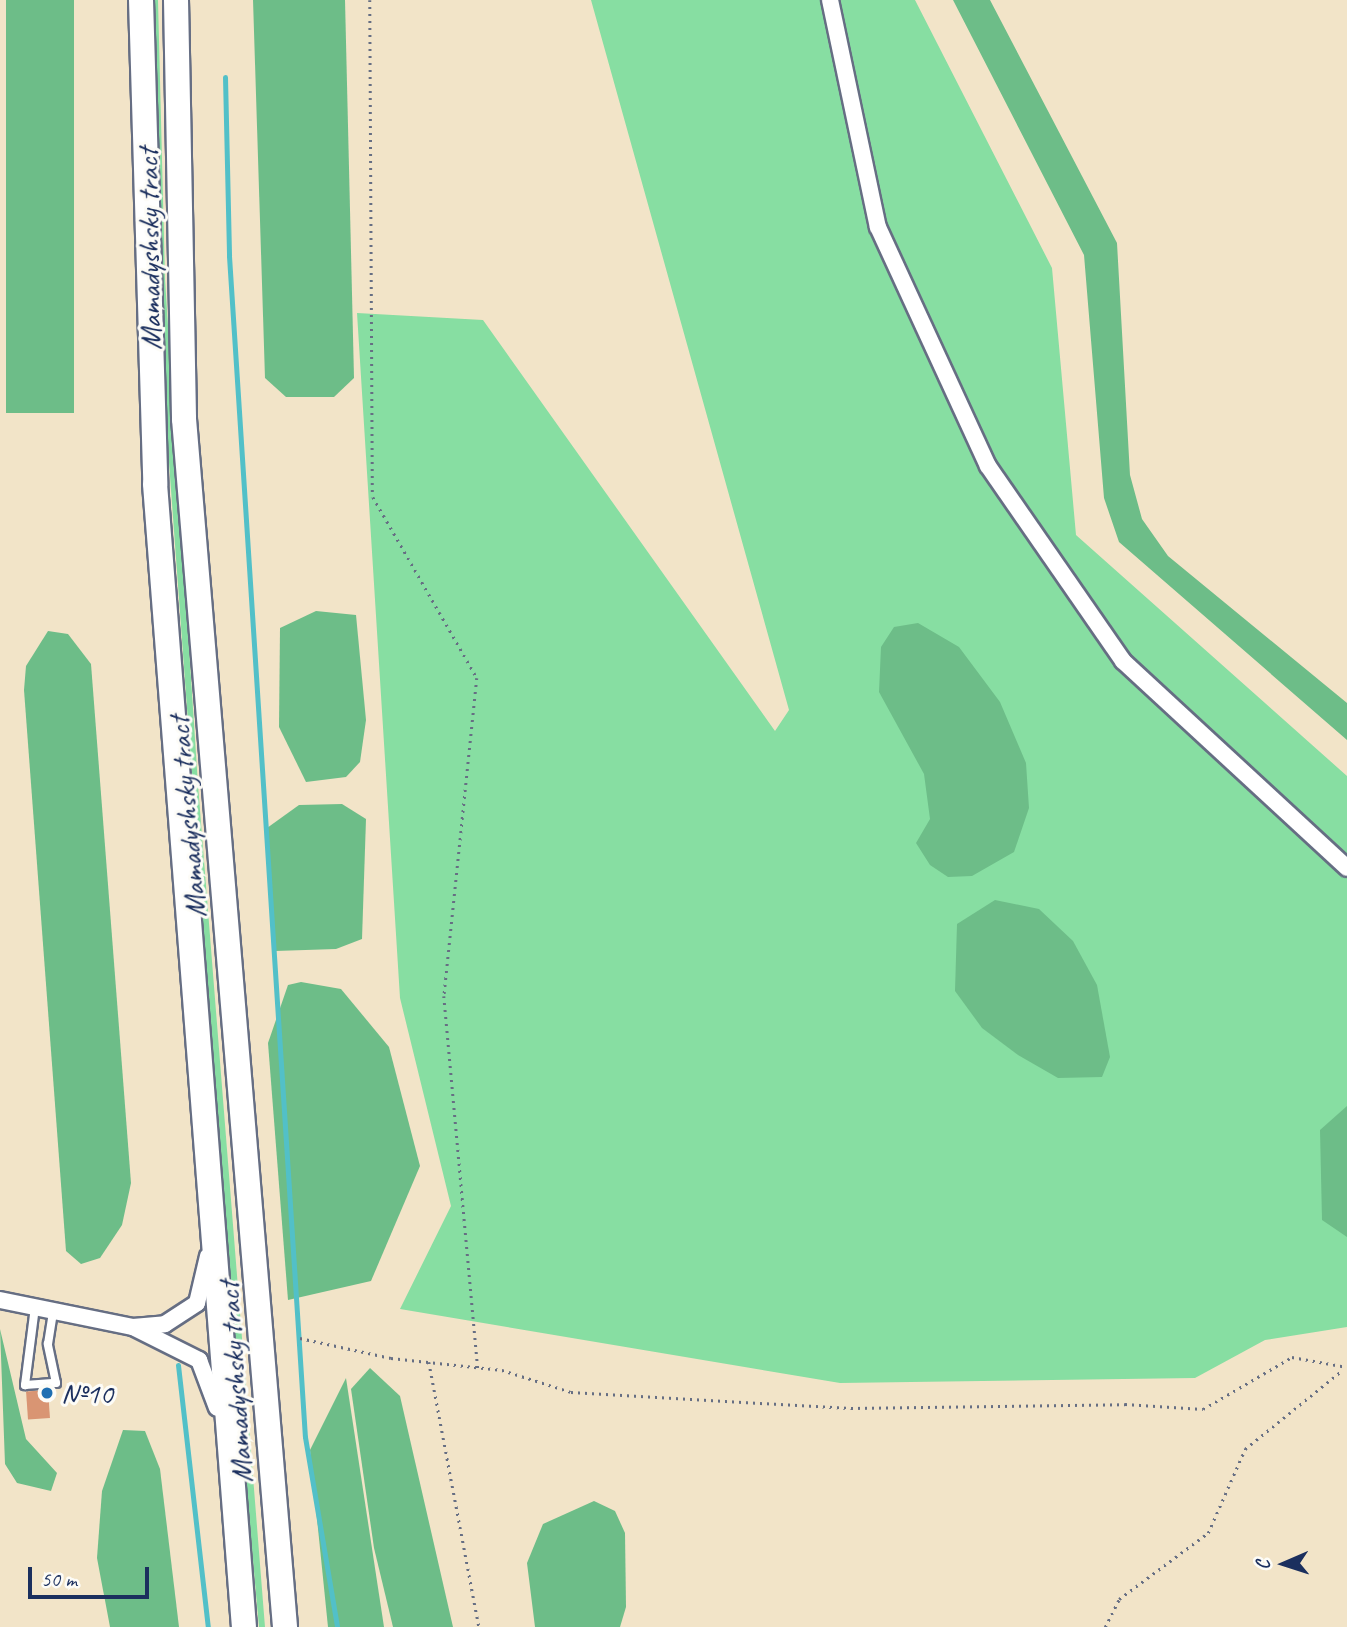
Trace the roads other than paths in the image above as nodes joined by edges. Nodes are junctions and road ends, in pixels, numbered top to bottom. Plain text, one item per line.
1 (141, 0) edge
2 (176, 0) edge
3 (830, 0) edge
4 (1347, 868) edge
5 (213, 1230) junction
6 (0, 1300) edge
7 (35, 1307) junction
8 (53, 1311) junction
9 (133, 1327) junction
10 (231, 1452) junction
11 (244, 1627) edge
12 (285, 1627) edge

1 - 5 main road, Mamadyshsky tract
2 - 12 main road, Mamadyshsky tract
3 - 4 street
5 - 9 street
5 - 10 main road, Mamadyshsky tract
6 - 7 street
7 - 8 street
7 - 8 lane
8 - 9 street
9 - 10 street
10 - 11 main road, Mamadyshsky tract

